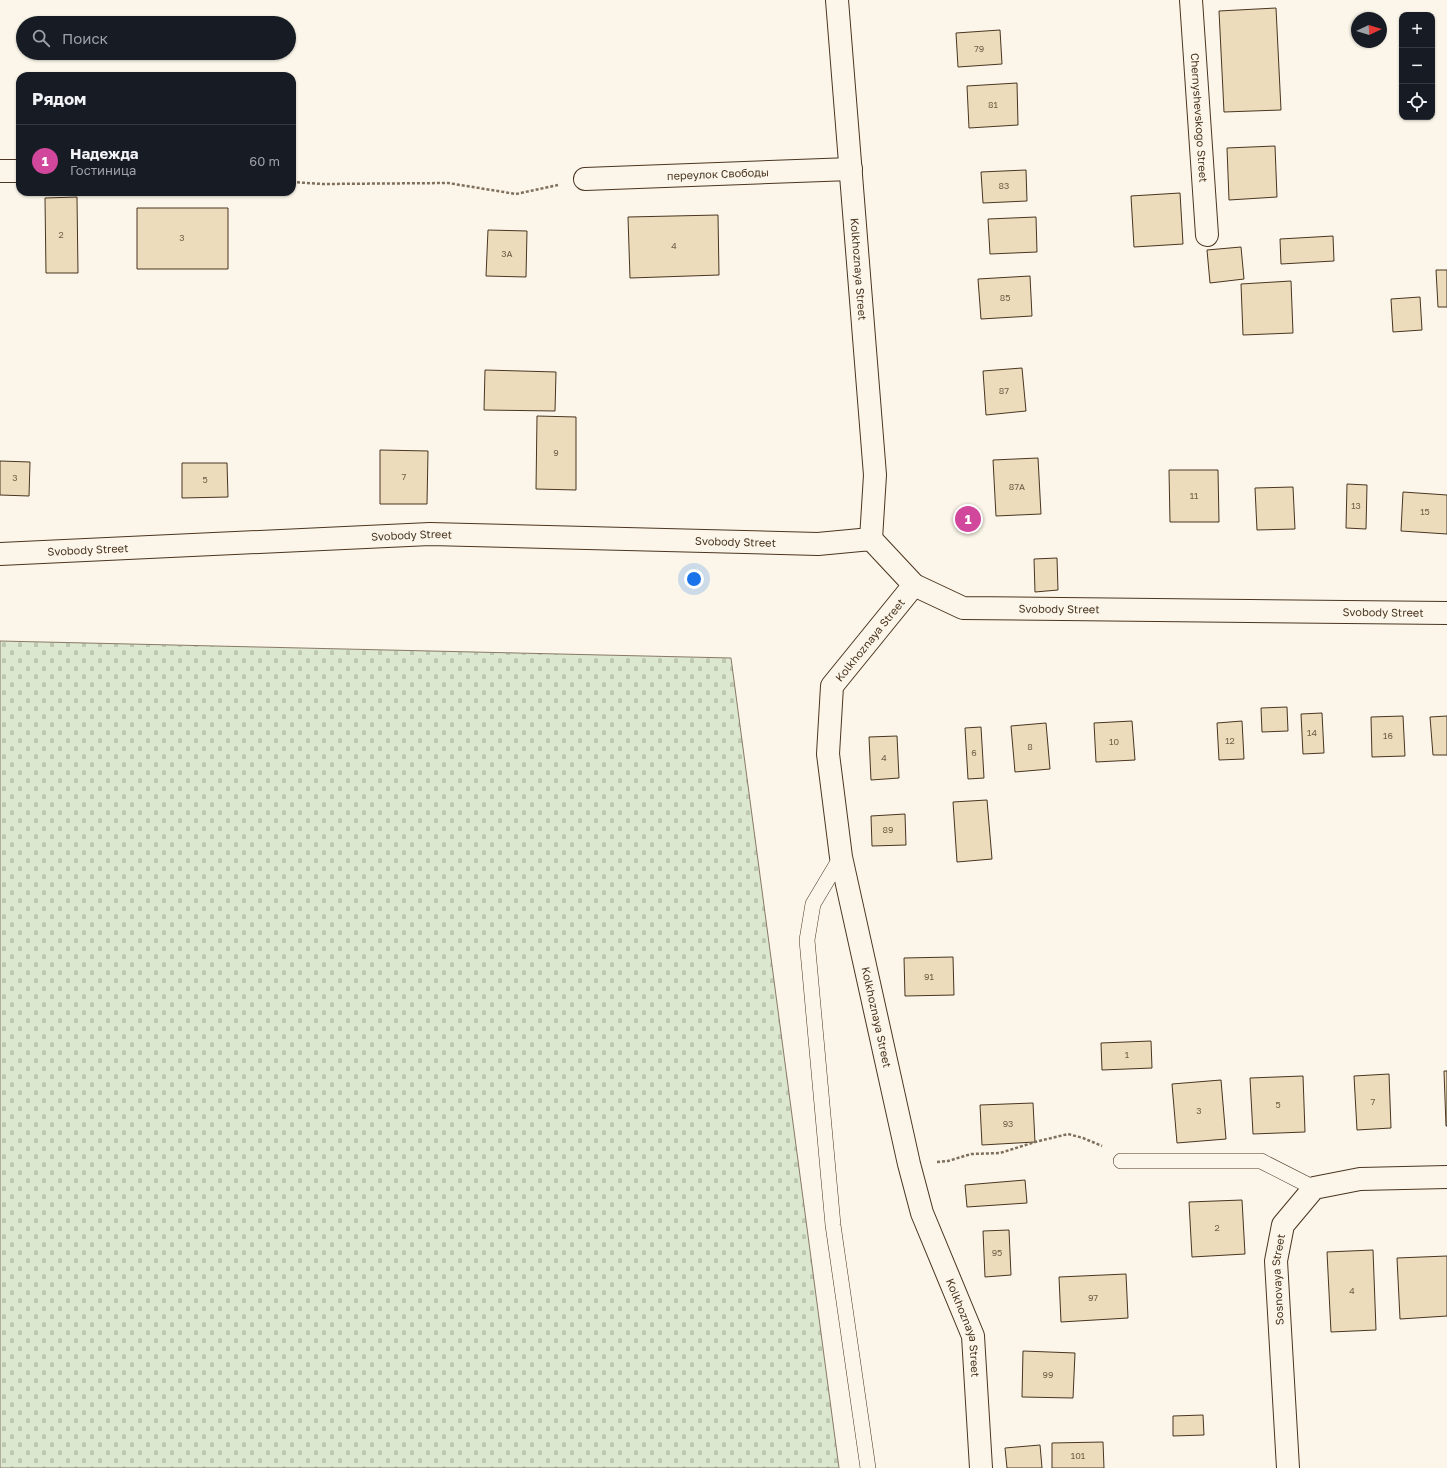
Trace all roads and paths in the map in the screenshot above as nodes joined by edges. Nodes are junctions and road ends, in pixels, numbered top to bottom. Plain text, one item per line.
1 (837, 0) edge
2 (1191, 0) edge
3 (851, 169) junction
4 (0, 171) edge
5 (16, 171) edge
6 (585, 179) joint
7 (296, 182) edge
8 (1207, 235) dead end
9 (871, 539) junction
10 (0, 554) edge
11 (914, 585) junction
12 (1447, 613) edge
13 (841, 856) junction
14 (1121, 1161) joint
15 (909, 1164) junction
16 (1447, 1177) edge
17 (1314, 1188) junction
18 (868, 1468) edge
19 (981, 1468) edge
20 (1288, 1468) edge

1 - 3 street, Kolkhoznaya Street
2 - 8 street, Chernyshevskogo Street
3 - 6 street, переулок Свободы
3 - 9 street, Kolkhoznaya Street
4 - 5 street
6 - 7 path
9 - 10 street, Svobody Street
9 - 11 street, Svobody Street
11 - 12 street, Svobody Street
11 - 13 street, Kolkhoznaya Street
13 - 15 street, Kolkhoznaya Street
13 - 18 lane
14 - 15 path
14 - 17 lane
15 - 19 street, Kolkhoznaya Street
16 - 17 street
17 - 20 street, Sosnovaya Street

